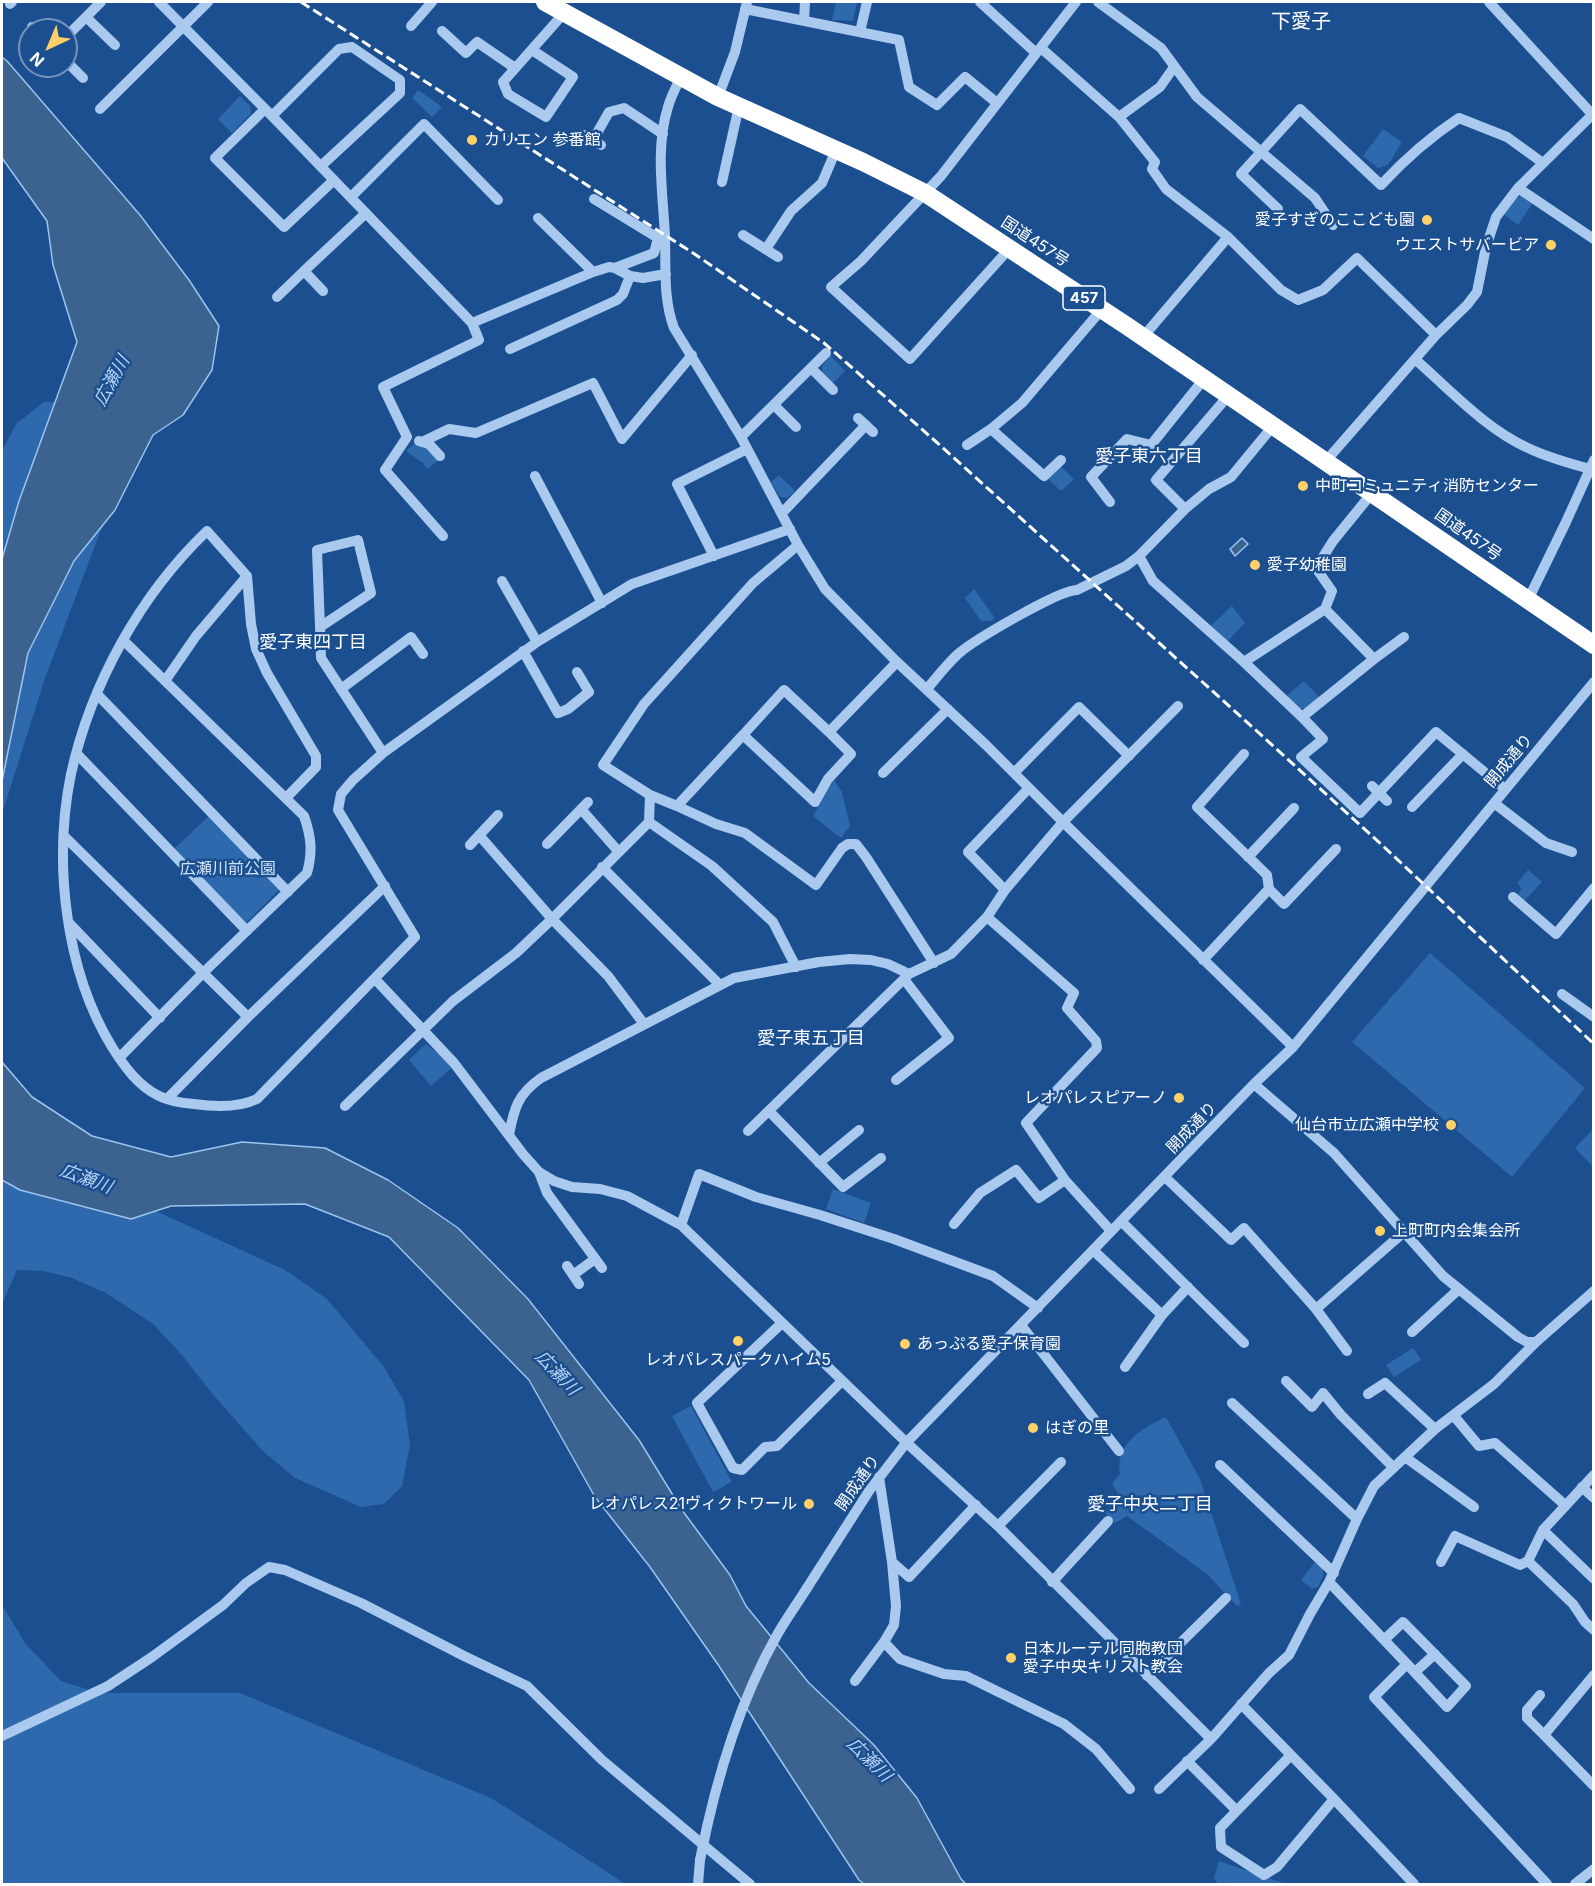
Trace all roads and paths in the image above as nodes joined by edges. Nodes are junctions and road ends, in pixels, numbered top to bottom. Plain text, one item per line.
1 (101, 2) edge
2 (159, 2) edge
3 (208, 2) edge
4 (432, 2) edge
5 (545, 2) edge
6 (805, 2) edge
7 (867, 2) edge
8 (980, 2) edge
9 (1076, 2) edge
10 (1098, 2) edge
11 (1489, 2) edge
12 (746, 5) edge
13 (565, 12) junction
14 (86, 17) junction
15 (804, 21) junction
16 (78, 25) edge
17 (184, 26) junction
18 (411, 26) dead end
19 (442, 31) dead end
20 (860, 32) junction
21 (115, 45) dead end
22 (532, 50) junction
23 (1038, 50) junction
24 (1174, 66) junction
25 (515, 68) junction
26 (78, 73) edge
27 (681, 77) junction
28 (83, 78) dead end
29 (718, 97) junction
30 (997, 103) junction
31 (739, 106) junction
32 (100, 109) dead end
33 (268, 112) junction
34 (1593, 114) edge
35 (1119, 117) junction
36 (663, 134) junction
37 (593, 140) dead end
38 (836, 150) junction
39 (1260, 152) junction
40 (1543, 163) junction
41 (321, 166) junction
42 (334, 180) junction
43 (722, 182) dead end
44 (1518, 188) junction
45 (925, 193) junction
46 (351, 197) junction
47 (594, 199) dead end
48 (498, 200) dead end
49 (1278, 209) dead end
50 (366, 213) junction
51 (538, 218) dead end
52 (1332, 225) dead end
53 (743, 235) dead end
54 (1228, 237) junction
55 (1593, 239) edge
56 (1010, 248) junction
57 (766, 249) junction
58 (778, 257) dead end
59 (615, 268) junction
60 (304, 271) junction
61 (593, 272) junction
62 (666, 274) junction
63 (630, 276) junction
64 (323, 291) dead end
65 (277, 297) dead end
66 (1102, 309) junction
67 (472, 322) junction
68 (1436, 335) junction
69 (1143, 337) junction
70 (510, 349) dead end
71 (826, 353) dead end
72 (692, 355) junction
73 (1416, 360) junction
74 (811, 368) junction
75 (1204, 379) junction
76 (833, 390) dead end
77 (1228, 396) junction
78 (774, 405) junction
79 (866, 425) dead end
80 (1273, 426) junction
81 (796, 427) dead end
82 (991, 429) junction
83 (407, 437) junction
84 (741, 437) junction
85 (422, 441) junction
86 (968, 445) dead end
87 (747, 449) junction
88 (440, 456) dead end
89 (1061, 460) dead end
90 (1325, 462) junction
91 (1592, 466) edge
92 (535, 476) dead end
93 (1372, 493) junction
94 (1110, 502) dead end
95 (1185, 509) junction
96 (782, 513) junction
97 (790, 529) junction
98 (443, 536) dead end
99 (798, 545) junction
100 (714, 556) junction
101 (1139, 556) junction
102 (247, 576) junction
103 (502, 581) dead end
104 (1528, 600) junction
105 (602, 603) junction
106 (1325, 609) junction
107 (320, 627) junction
108 (1404, 637) dead end
109 (123, 640) junction
110 (537, 642) junction
111 (1593, 645) edge
112 (523, 651) junction
113 (423, 654) dead end
114 (1374, 659) junction
115 (897, 662) junction
116 (1244, 662) junction
117 (577, 672) dead end
118 (165, 681) junction
119 (1593, 682) edge
120 (341, 689) junction
121 (927, 689) junction
122 (97, 694) junction
123 (1178, 706) dead end
124 (948, 708) junction
125 (1302, 717) junction
126 (829, 732) junction
127 (743, 735) junction
128 (383, 753) junction
129 (77, 754) junction
130 (1244, 754) dead end
131 (1463, 754) junction
132 (1129, 756) junction
133 (883, 773) dead end
134 (1014, 773) junction
135 (1029, 788) junction
136 (1505, 789) junction
137 (650, 795) junction
138 (286, 798) junction
139 (1494, 803) junction
140 (677, 806) junction
141 (1412, 807) dead end
142 (1294, 808) dead end
143 (498, 815) dead end
144 (649, 822) junction
145 (1063, 822) junction
146 (479, 835) junction
147 (64, 836) junction
148 (547, 844) dead end
149 (470, 845) dead end
150 (1336, 849) dead end
151 (618, 851) junction
152 (1572, 852) dead end
153 (1248, 857) junction
154 (602, 867) junction
155 (385, 886) junction
156 (1593, 888) edge
157 (1269, 889) junction
158 (1005, 890) junction
159 (288, 892) junction
160 (1514, 897) dead end
161 (987, 917) junction
162 (552, 919) junction
163 (69, 923) junction
164 (247, 931) junction
165 (1203, 960) junction
166 (934, 963) junction
167 (796, 967) junction
168 (203, 973) junction
169 (907, 977) junction
170 (375, 979) junction
171 (720, 986) junction
172 (1562, 994) dead end
173 (248, 1017) junction
174 (1593, 1017) edge
175 (160, 1018) junction
176 (644, 1024) junction
177 (424, 1030) junction
178 (1293, 1047) junction
179 (119, 1059) junction
180 (896, 1080) dead end
181 (1254, 1084) junction
182 (167, 1099) junction
183 (345, 1106) dead end
184 (769, 1111) junction
185 (859, 1130) dead end
186 (748, 1131) dead end
187 (510, 1134) junction
188 (881, 1158) dead end
189 (819, 1163) junction
190 (539, 1172) junction
191 (1165, 1177) junction
192 (1065, 1180) junction
193 (1121, 1221) junction
194 (954, 1224) dead end
195 (681, 1225) junction
196 (1111, 1231) junction
197 (1404, 1232) junction
198 (1092, 1250) junction
199 (573, 1275) dead end
200 (1188, 1287) junction
201 (1459, 1289) junction
202 (1593, 1291) edge
203 (1038, 1308) junction
204 (1316, 1309) junction
205 (1162, 1315) junction
206 (782, 1323) junction
207 (1021, 1325) junction
208 (1412, 1332) dead end
209 (1536, 1342) junction
210 (1244, 1343) dead end
211 (1347, 1351) dead end
212 (1125, 1367) dead end
213 (842, 1381) junction
214 (1286, 1381) dead end
215 (1368, 1394) dead end
216 (1232, 1402) dead end
217 (1454, 1416) junction
218 (1435, 1429) junction
219 (906, 1443) junction
220 (1119, 1451) dead end
221 (1405, 1457) junction
222 (1061, 1462) dead end
223 (1220, 1465) dead end
224 (1393, 1467) junction
225 (1593, 1475) edge
226 (879, 1477) junction
227 (1582, 1487) junction
228 (1593, 1498) edge
229 (976, 1505) junction
230 (1565, 1505) junction
231 (1474, 1507) dead end
232 (1357, 1520) junction
233 (1108, 1521) dead end
234 (998, 1526) junction
235 (1543, 1530) junction
236 (1528, 1561) junction
237 (892, 1562) junction
238 (1441, 1562) dead end
239 (1331, 1578) junction
240 (1593, 1579) edge
241 (1052, 1582) junction
242 (1226, 1598) dead end
243 (1593, 1630) edge
244 (1385, 1640) junction
245 (884, 1642) junction
246 (1435, 1654) junction
247 (1411, 1668) junction
248 (1593, 1675) edge
249 (1147, 1676) junction
250 (855, 1681) dead end
251 (1540, 1695) dead end
252 (1241, 1704) junction
253 (1544, 1735) junction
254 (2, 1736) edge
255 (1211, 1739) junction
256 (1291, 1755) junction
257 (1187, 1761) junction
258 (1593, 1786) edge
259 (1130, 1790) dead end
260 (1160, 1790) dead end
261 (1334, 1799) junction
262 (1236, 1810) junction
263 (1593, 1869) edge
264 (699, 1884) edge
265 (750, 1884) edge
266 (1413, 1884) edge
267 (1546, 1884) edge
268 (1575, 1884) edge

1 - 14 street
2 - 17 street
3 - 17 street
4 - 18 street
5 - 13 highway, 国道457号 / 457
6 - 15 street
7 - 20 street
8 - 23 street
9 - 23 street
10 - 24 street
11 - 34 street
12 - 15 street
12 - 29 street
13 - 22 street
13 - 27 highway, 国道457号 / 457
14 - 16 street
14 - 21 street
15 - 20 street
17 - 32 street
17 - 33 street
19 - 25 street
20 - 30 street
22 - 25 street
22 - 25 street
23 - 30 street
23 - 35 street
24 - 35 street
24 - 39 street
26 - 28 street
27 - 29 highway, 国道457号 / 457
27 - 36 street
29 - 31 highway, 国道457号 / 457
30 - 45 street
31 - 38 highway, 国道457号 / 457
31 - 43 street
33 - 41 street
33 - 41 street
33 - 42 street
34 - 40 street
35 - 54 street
36 - 37 street
36 - 62 street
38 - 45 highway, 国道457号 / 457
38 - 57 street
39 - 40 street
39 - 49 street
39 - 52 street
40 - 44 street
41 - 42 street
42 - 46 street
44 - 55 street
44 - 68 street
45 - 56 highway, 国道457号 / 457
45 - 56 street
46 - 48 street
46 - 50 street
47 - 59 street
50 - 60 street
50 - 67 street
51 - 61 street
53 - 57 street
54 - 68 street
54 - 69 street
56 - 66 highway, 国道457号 / 457
57 - 58 street
59 - 61 street
59 - 63 street
60 - 64 street
60 - 65 street
61 - 67 street
62 - 63 street
62 - 72 street
63 - 70 street
66 - 69 highway, 国道457号 / 457
66 - 82 street
67 - 83 street
68 - 73 street
69 - 75 highway, 国道457号 / 457
71 - 74 street
72 - 84 street
72 - 85 street
73 - 90 street
73 - 91 street
74 - 76 street
74 - 78 street
75 - 77 highway, 国道457号 / 457
75 - 94 street
77 - 80 highway, 国道457号 / 457
77 - 95 street
78 - 81 street
78 - 84 street
79 - 96 street
80 - 90 highway, 国道457号 / 457
80 - 95 street
82 - 86 street
82 - 89 street
83 - 85 street
83 - 98 street
84 - 87 street
85 - 88 street
87 - 96 street
87 - 100 street
90 - 93 highway, 国道457号 / 457
91 - 104 street
92 - 105 street
93 - 104 highway, 国道457号 / 457
93 - 106 street
95 - 101 street
96 - 97 street
97 - 99 street
97 - 100 street
99 - 115 street
99 - 137 street
100 - 105 street
101 - 116 street
101 - 121 street
102 - 109 street
102 - 118 street
102 - 138 street
103 - 110 street
104 - 111 highway, 国道457号 / 457
105 - 110 street
106 - 114 street
106 - 116 street
107 - 107 street
107 - 120 street
108 - 114 street
109 - 118 street
109 - 122 street
110 - 112 street
112 - 117 street
112 - 128 street
113 - 120 street
114 - 125 street
115 - 121 street
115 - 126 street
116 - 125 street
118 - 138 street
119 - 136 street, 開成通り
120 - 128 street
121 - 124 street
122 - 129 street
122 - 159 street
123 - 132 street
124 - 133 street
124 - 134 street
125 - 131 street
126 - 127 street
126 - 127 street
127 - 140 street
128 - 155 street
129 - 147 street
129 - 164 street
130 - 153 street
131 - 136 street
131 - 141 street
132 - 134 street
132 - 145 street
134 - 135 street
135 - 145 street
135 - 158 street
136 - 139 street, 開成通り
137 - 140 street
137 - 144 street
138 - 159 street
139 - 152 street
139 - 178 street, 開成通り
140 - 166 street
142 - 153 street
143 - 146 street
144 - 151 street
144 - 167 street
145 - 158 street
145 - 165 street
146 - 149 street
146 - 162 street
147 - 163 street
147 - 168 street
148 - 151 street
150 - 157 street
151 - 154 street
153 - 157 street
154 - 162 street
154 - 171 street
155 - 170 street
155 - 173 street
156 - 160 street
157 - 165 street
158 - 161 street
159 - 164 street
161 - 166 street
161 - 192 street
162 - 176 street
162 - 177 street
163 - 175 street
163 - 179 street
164 - 168 street
165 - 178 street
166 - 169 street
167 - 169 street
167 - 171 street
168 - 173 street
168 - 175 street
169 - 180 street
169 - 184 street
170 - 177 street
170 - 182 street
171 - 176 street
172 - 174 street
173 - 182 street
175 - 179 street
176 - 187 street
177 - 183 street
177 - 187 street
178 - 181 street, 開成通り
179 - 182 street
181 - 191 street, 開成通り
181 - 197 street
184 - 186 street
184 - 189 street
185 - 189 street
187 - 190 street
188 - 189 street
190 - 195 street
190 - 199 street
191 - 193 street, 開成通り
191 - 204 street
192 - 194 street
192 - 196 street
193 - 196 street, 開成通り
193 - 200 street
195 - 203 street
195 - 206 street
196 - 198 street, 開成通り
197 - 201 street
197 - 204 street
198 - 203 street, 開成通り
198 - 205 street
200 - 205 street
200 - 210 street
201 - 208 street
201 - 209 street
202 - 209 street
203 - 207 street, 開成通り
204 - 211 street
205 - 212 street
206 - 213 street
206 - 213 street
207 - 219 street, 開成通り
207 - 220 street
209 - 217 street
213 - 219 street
214 - 224 street
215 - 218 street
216 - 232 street
217 - 218 street
217 - 230 street
218 - 221 street
219 - 226 street, 開成通り
219 - 229 street
221 - 224 street
221 - 231 street
222 - 234 street
223 - 239 street
224 - 232 street
225 - 227 street
226 - 237 street
226 - 264 street, 開成通り, bridge
227 - 228 street
227 - 230 street
229 - 234 street
229 - 237 street
230 - 235 street
232 - 239 street
233 - 241 street
234 - 241 street
235 - 236 street
235 - 240 street
236 - 238 street
236 - 243 street
237 - 245 street
239 - 244 street
239 - 252 street
241 - 249 street
242 - 249 street
244 - 246 street
244 - 247 street
245 - 250 street
245 - 259 street
246 - 247 street
246 - 247 street
247 - 267 street
248 - 253 street
249 - 255 street
251 - 253 street
252 - 255 street
252 - 256 street
253 - 258 street
254 - 265 street
255 - 257 street
256 - 261 street
256 - 262 street
257 - 260 street
257 - 262 street
261 - 262 street
261 - 266 street
263 - 268 street

